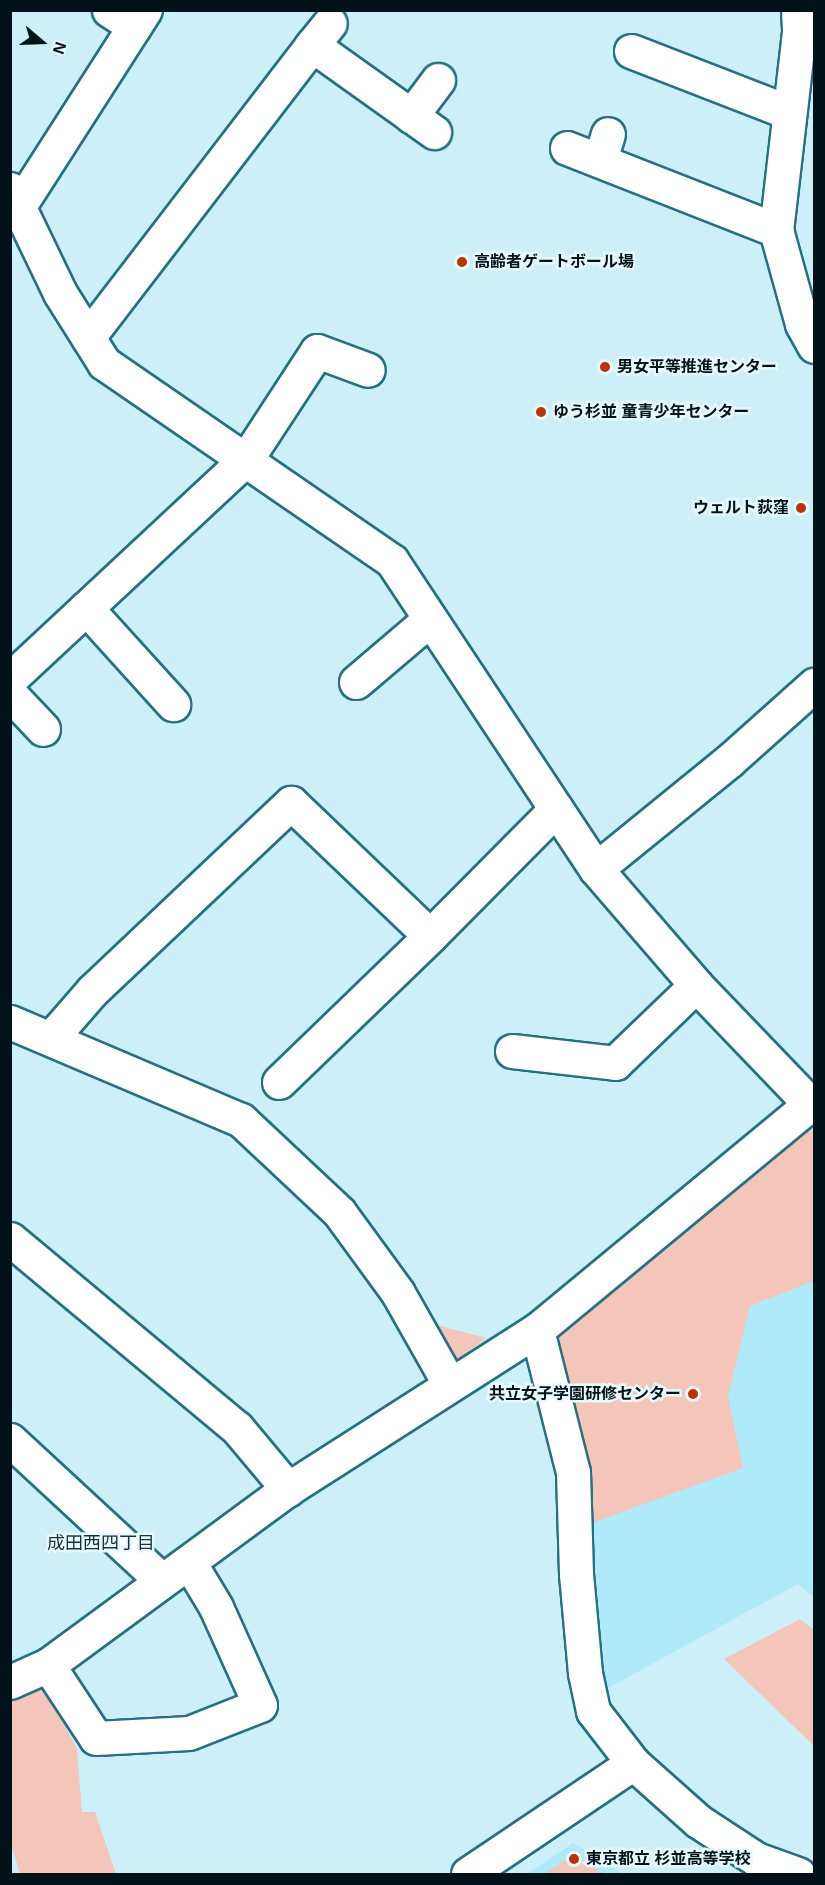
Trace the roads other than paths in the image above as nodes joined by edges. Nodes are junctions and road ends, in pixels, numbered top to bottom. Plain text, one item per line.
1 (129, 16) edge
2 (804, 24) edge
3 (631, 51) dead end
4 (438, 80) dead end
5 (788, 112) junction
6 (567, 147) dead end
7 (15, 197) edge
8 (776, 230) junction
9 (88, 337) junction
10 (814, 346) edge
11 (368, 370) dead end
12 (247, 458) junction
13 (86, 608) junction
14 (430, 619) junction
15 (10, 679) edge
16 (356, 682) dead end
17 (814, 685) edge
18 (10, 694) edge
19 (173, 704) dead end
20 (43, 729) dead end
21 (556, 809) junction
22 (596, 869) junction
23 (430, 936) junction
24 (696, 985) junction
25 (10, 1022) edge
26 (56, 1040) junction
27 (512, 1051) dead end
28 (279, 1082) dead end
29 (813, 1105) edge
30 (10, 1239) edge
31 (537, 1330) junction
32 (449, 1383) junction
33 (10, 1440) edge
34 (288, 1489) junction
35 (189, 1562) junction
36 (161, 1580) junction
37 (48, 1665) junction
38 (10, 1682) edge
39 (633, 1763) junction
40 (814, 1858) edge
41 (468, 1875) edge
42 (798, 1875) edge

1 - 7 street
2 - 5 street
3 - 5 street
4 - 9 street
5 - 8 street
6 - 8 street
7 - 9 street
8 - 10 street
9 - 12 street
11 - 12 street
12 - 13 street
12 - 14 street
13 - 15 street
13 - 19 street
14 - 16 street
14 - 21 street
17 - 22 street
18 - 20 street
21 - 22 street
21 - 23 street
22 - 24 street
23 - 26 street
23 - 28 street
24 - 27 street
24 - 29 street
25 - 26 street
26 - 32 street
29 - 31 street
30 - 34 street
31 - 32 street
31 - 39 street
32 - 34 street
33 - 36 street
34 - 35 street
35 - 36 street
35 - 37 street
36 - 37 street
37 - 38 street
39 - 41 street
39 - 42 street
40 - 42 street

